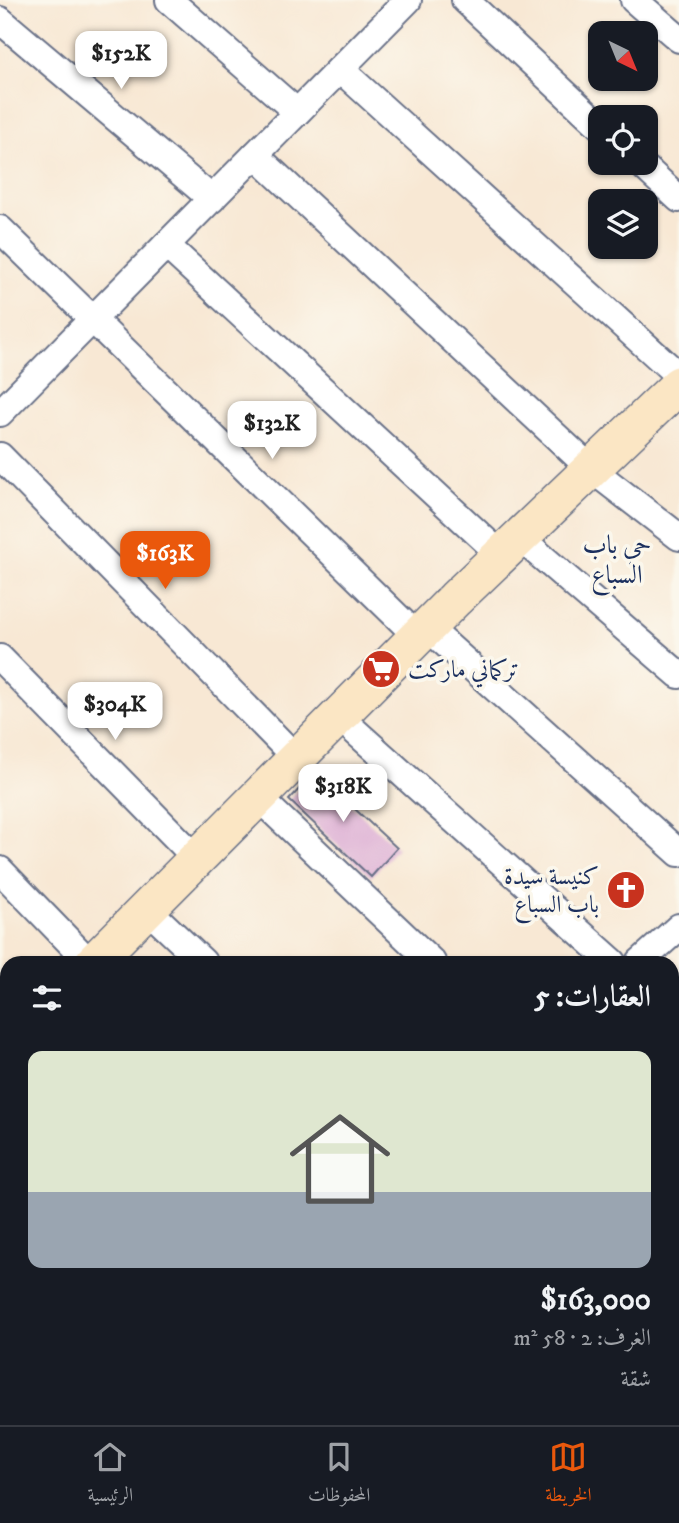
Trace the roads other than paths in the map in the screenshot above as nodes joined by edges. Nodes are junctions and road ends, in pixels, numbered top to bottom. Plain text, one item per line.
1 (169, 0) edge
2 (408, 0) edge
3 (465, 0) edge
4 (634, 0) edge
5 (0, 20) edge
6 (679, 39) edge
7 (340, 69) junction
8 (297, 112) junction
9 (588, 115) edge
10 (255, 155) junction
11 (653, 175) edge
12 (212, 199) junction
13 (679, 199) edge
14 (0, 229) edge
15 (166, 245) junction
16 (94, 318) junction
17 (679, 376) edge
18 (679, 385) edge
19 (0, 413) edge
20 (0, 456) edge
21 (591, 469) junction
22 (679, 537) edge
23 (510, 546) junction
24 (422, 632) junction
25 (0, 658) edge
26 (679, 675) edge
27 (338, 716) junction
28 (296, 758) junction
29 (258, 797) junction
30 (679, 853) edge
31 (197, 859) junction
32 (0, 870) edge
33 (146, 909) junction
34 (679, 927) edge
35 (85, 956) edge
36 (97, 956) edge
37 (197, 956) edge
38 (426, 956) edge
39 (607, 956) edge
40 (646, 956) edge

1 - 8 street
2 - 7 street
3 - 9 street
4 - 6 street
5 - 12 street
7 - 8 street
7 - 17 street
8 - 10 street
10 - 12 street
10 - 21 street
11 - 13 street
12 - 15 street
14 - 16 street
15 - 16 street
15 - 23 street
16 - 19 street
16 - 24 street
18 - 21 main road
20 - 28 street
21 - 22 street
21 - 23 main road
23 - 24 main road
23 - 26 street
24 - 27 main road
24 - 30 street
25 - 31 street
27 - 28 main road
27 - 39 street
28 - 29 main road
29 - 31 main road
29 - 38 street
31 - 33 main road
32 - 35 street
33 - 36 main road
33 - 37 street
34 - 40 street

